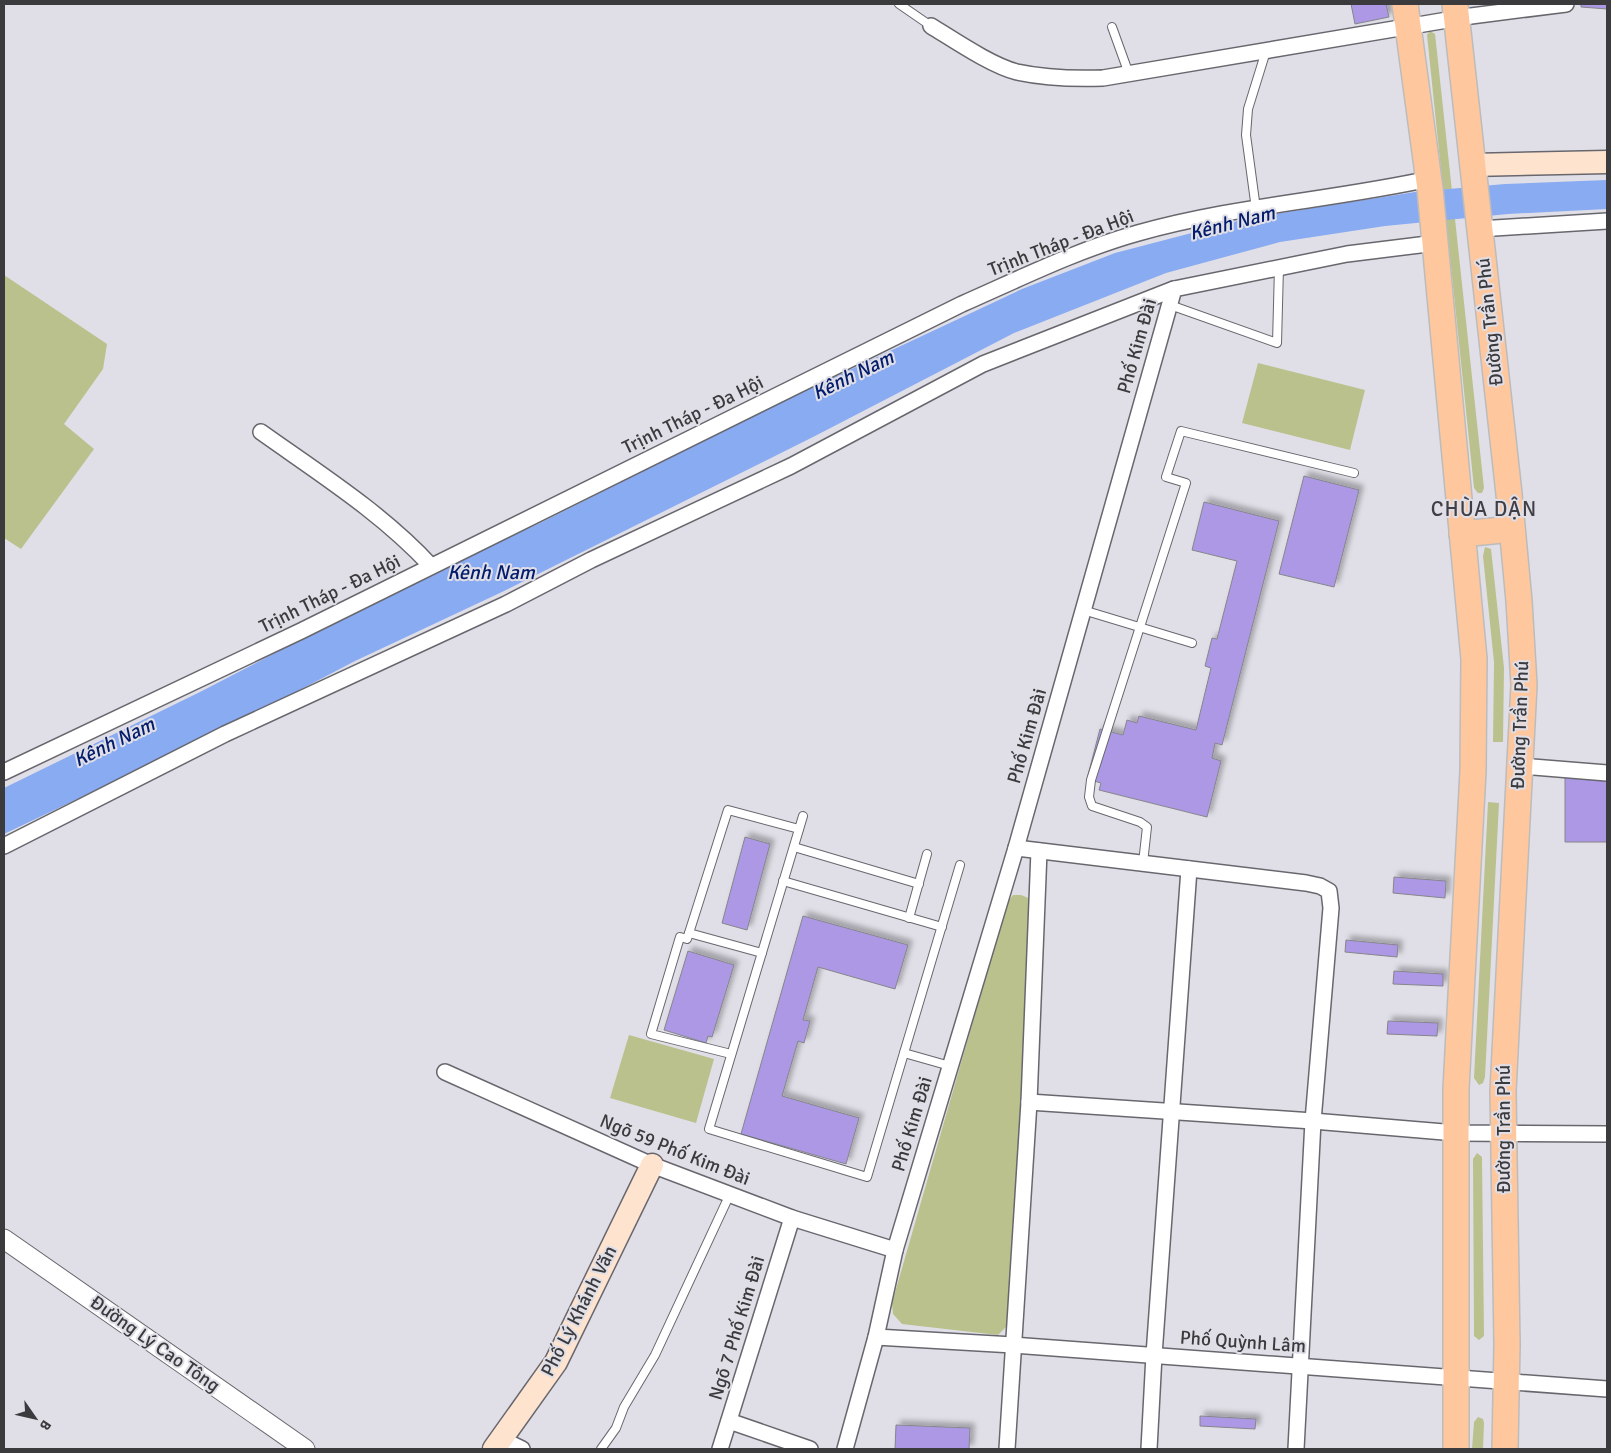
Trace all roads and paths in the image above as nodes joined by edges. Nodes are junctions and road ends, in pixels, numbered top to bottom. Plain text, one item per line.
1 (899, 4) edge
2 (1405, 4) edge
3 (1566, 4) edge
4 (1456, 11) edge
5 (931, 26) joint
6 (1112, 27) dead end
7 (1408, 28) junction
8 (1266, 51) junction
9 (1129, 74) junction
10 (1607, 162) edge
11 (1473, 174) junction
12 (1430, 184) junction
13 (1256, 209) junction
14 (1607, 221) edge
15 (1478, 227) junction
16 (1435, 237) junction
17 (1279, 267) junction
18 (1174, 289) junction
19 (1170, 305) junction
20 (261, 432) dead end
21 (1354, 473) dead end
22 (1512, 529) junction
23 (1462, 534) junction
24 (431, 566) junction
25 (1083, 610) junction
26 (1140, 627) junction
27 (1192, 643) dead end
28 (1520, 766) junction
29 (4, 772) edge
30 (1607, 774) edge
31 (803, 816) dead end
32 (799, 829) junction
33 (4, 846) edge
34 (794, 847) junction
35 (1016, 848) junction
36 (1039, 851) junction
37 (927, 854) dead end
38 (1143, 863) junction
39 (960, 866) dead end
40 (1188, 869) junction
41 (784, 881) junction
42 (918, 884) junction
43 (909, 918) junction
44 (942, 927) junction
45 (689, 932) junction
46 (762, 954) junction
47 (904, 1053) junction
48 (732, 1054) junction
49 (950, 1066) junction
50 (445, 1072) dead end
51 (1029, 1102) junction
52 (1170, 1111) junction
53 (1312, 1121) junction
54 (1502, 1132) junction
55 (1456, 1134) junction
56 (1607, 1134) edge
57 (652, 1165) junction
58 (730, 1194) junction
59 (792, 1218) junction
60 (4, 1239) edge
61 (895, 1250) junction
62 (876, 1337) junction
63 (1012, 1345) junction
64 (1154, 1355) junction
65 (1301, 1366) junction
66 (1456, 1378) junction
67 (1506, 1383) junction
68 (1607, 1388) edge
69 (729, 1421) junction
70 (498, 1444) edge
71 (305, 1449) edge
72 (522, 1449) edge
73 (601, 1449) edge
74 (720, 1449) edge
75 (810, 1449) edge
76 (846, 1449) edge
77 (1007, 1449) edge
78 (1149, 1449) edge
79 (1296, 1449) edge
80 (1456, 1449) edge
81 (1505, 1449) edge

1 - 5 lane
2 - 7 main road
3 - 4 street
4 - 7 street
4 - 11 main road, Đường Trần Phú
5 - 9 street
6 - 9 lane
7 - 8 street
7 - 12 main road
8 - 9 street
8 - 13 lane
10 - 11 main road
11 - 15 main road, Đường Trần Phú
12 - 13 street, Trịnh Tháp - Đa Hội
12 - 16 main road
13 - 24 street, Trịnh Tháp - Đa Hội
14 - 15 street
15 - 22 main road, Đường Trần Phú
16 - 17 street, Phố Kim Đài
16 - 23 main road
17 - 18 street, Phố Kim Đài
17 - 19 lane
18 - 19 street, Phố Kim Đài
18 - 33 street
19 - 25 street, Phố Kim Đài
20 - 24 street
21 - 26 lane
22 - 23 main road
22 - 28 main road, Đường Trần Phú
23 - 55 main road
24 - 29 street, Trịnh Tháp - Đa Hội
25 - 26 lane
25 - 35 street, Phố Kim Đài
26 - 27 lane
26 - 38 lane
28 - 30 street
28 - 54 main road, Đường Trần Phú
31 - 32 lane
32 - 34 lane
32 - 45 lane
34 - 41 lane
34 - 42 lane
35 - 36 street
35 - 49 street, Phố Kim Đài
36 - 38 street
36 - 51 street
37 - 42 lane
38 - 40 street
39 - 44 lane
40 - 52 street
40 - 53 street
41 - 43 lane
41 - 46 lane
42 - 43 lane
43 - 44 lane
44 - 47 lane
45 - 46 lane
45 - 48 lane
46 - 48 lane
47 - 48 lane
47 - 49 lane
49 - 61 street, Phố Kim Đài
50 - 57 street, Ngõ 59 Phố Kim Đài
51 - 52 street
51 - 63 street
52 - 53 street
52 - 64 street
53 - 55 street
53 - 65 street
54 - 55 street
54 - 56 street
54 - 67 main road, Đường Trần Phú
55 - 66 main road
57 - 58 street, Ngõ 59 Phố Kim Đài
57 - 70 main road, Phố Lý Khánh Văn
58 - 59 street, Ngõ 59 Phố Kim Đài
58 - 73 lane
59 - 61 street, Ngõ 59 Phố Kim Đài
59 - 69 street, Ngõ 7 Phố Kim Đài
60 - 71 street, Đường Lý Cao Tông
61 - 62 street, Phố Kim Đài
62 - 63 street, Phố Quỳnh Lâm
62 - 76 street, Phố Kim Đài
63 - 64 street, Phố Quỳnh Lâm
63 - 77 street
64 - 65 street, Phố Quỳnh Lâm
64 - 78 street
65 - 66 street, Phố Quỳnh Lâm
65 - 79 street
66 - 67 street, Phố Quỳnh Lâm
66 - 80 main road
67 - 68 street, Phố Quỳnh Lâm
67 - 81 main road, Đường Trần Phú
69 - 74 street, Ngõ 7 Phố Kim Đài
69 - 75 street
70 - 72 street

